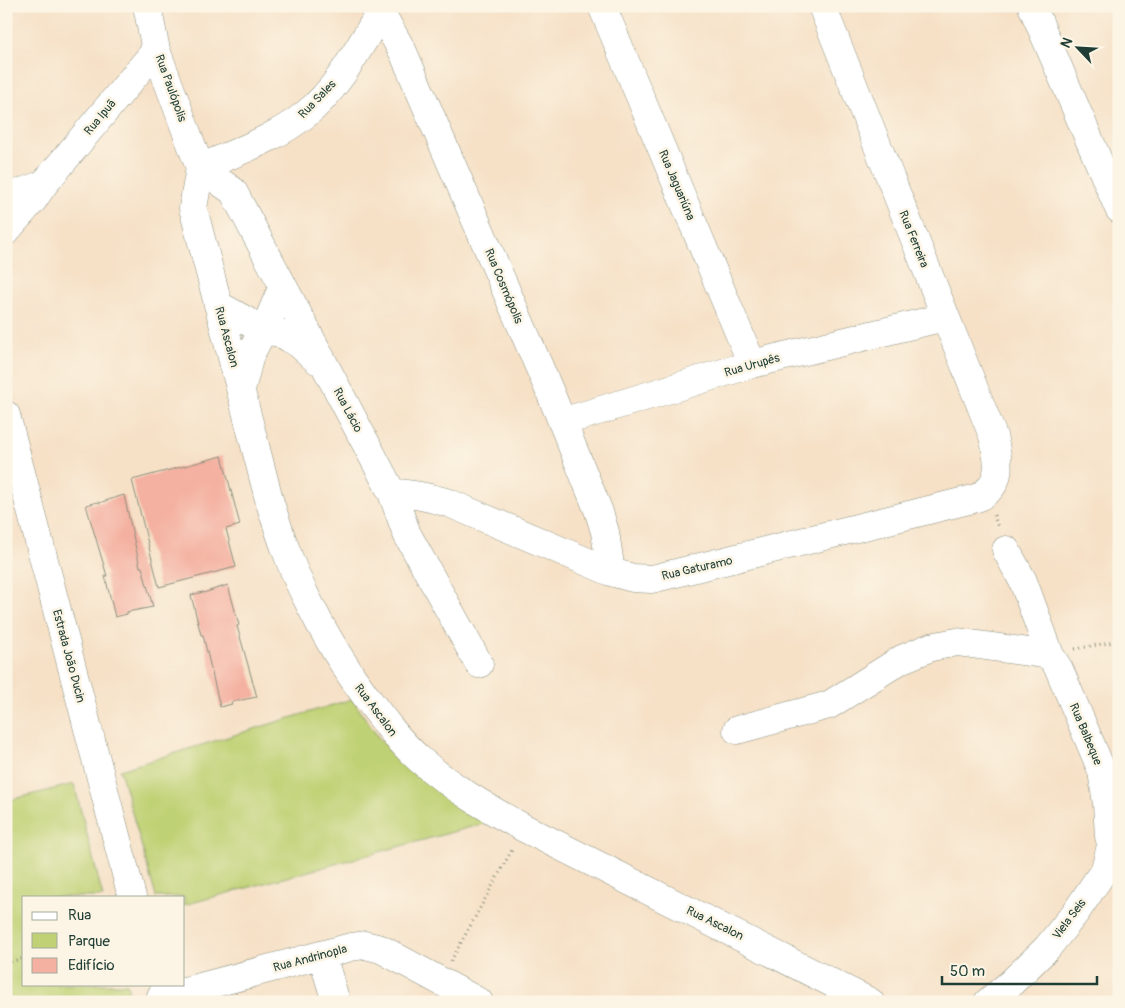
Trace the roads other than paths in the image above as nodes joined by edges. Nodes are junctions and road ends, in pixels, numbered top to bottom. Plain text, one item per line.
1 (147, 6) edge
2 (602, 6) edge
3 (822, 6) edge
4 (1032, 6) edge
5 (379, 9) edge
6 (156, 50) junction
7 (200, 168) junction
8 (44, 184) junction
9 (6, 196) edge
10 (1119, 209) edge
11 (6, 231) edge
12 (283, 286) junction
13 (218, 305) junction
14 (945, 317) junction
15 (263, 330) junction
16 (752, 364) junction
17 (324, 365) junction
18 (241, 391) junction
19 (6, 415) edge
20 (562, 422) junction
21 (997, 473) joint
22 (392, 494) junction
23 (1006, 550) dead end
24 (611, 572) junction
25 (1054, 662) junction
26 (479, 664) dead end
27 (737, 730) dead end
28 (1119, 816) edge
29 (1115, 853) edge
30 (132, 896) edge
31 (322, 956) junction
32 (160, 994) edge
33 (336, 1002) edge
34 (479, 1002) edge
35 (870, 1002) edge
36 (988, 1002) edge

1 - 6 street, Rua Paulópolis
2 - 16 street, Rua Jaguariúna
3 - 14 street, Rua Ferreira
4 - 10 street
5 - 7 street, Rua Sales
5 - 20 street, Rua Cosmópolis
6 - 7 street, Rua Paulópolis
6 - 8 street, Rua Ipuã
7 - 12 street, Rua Lácio
7 - 13 street, Rua Ascalon
8 - 9 street, Rua Ipuã
8 - 11 street, Rua Ipuã
12 - 15 street
12 - 17 street, Rua Lácio
13 - 15 street
13 - 18 street, Rua Ascalon
14 - 16 street, Rua Urupês
14 - 21 street, Rua Ferreira
15 - 17 street
15 - 18 street
16 - 20 street, Rua Urupês
17 - 22 street, Rua Lácio
18 - 35 street, Rua Ascalon
19 - 30 street, Estrada João Ducin
20 - 24 street, Rua Cosmópolis
21 - 24 street, Rua Gaturamo
22 - 24 street, Rua Gaturamo
22 - 26 street, Rua Lácio
23 - 25 street, Rua Balbeque
25 - 27 street
25 - 29 street, Rua Balbeque
28 - 29 street, Viela Seis
29 - 36 street, Viela Seis
31 - 32 street, Rua Andrinopla
31 - 33 street
31 - 34 street, Rua Andrinopla

